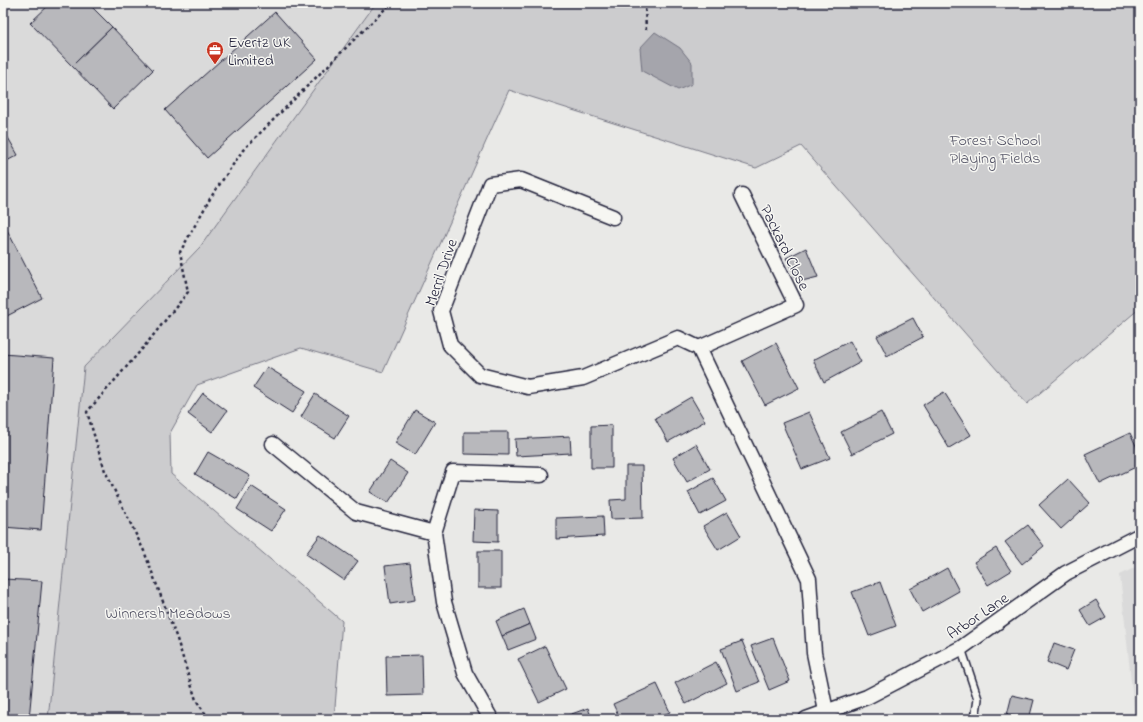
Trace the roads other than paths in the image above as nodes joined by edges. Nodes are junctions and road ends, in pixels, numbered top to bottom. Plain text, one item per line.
1 (742, 195) dead end
2 (613, 217) dead end
3 (699, 348) junction
4 (273, 444) dead end
5 (541, 475) dead end
6 (434, 533) junction
7 (1140, 535) edge
8 (961, 648) junction
9 (828, 715) edge
10 (491, 719) edge
11 (806, 719) edge
12 (975, 719) edge

1 - 3 street, Packard Close
2 - 3 street, Merril Drive
3 - 9 street
4 - 6 street
5 - 6 street
6 - 10 street
7 - 8 street, Arbor Lane
8 - 9 street, Arbor Lane
8 - 12 lane
9 - 11 street, Arbor Lane

